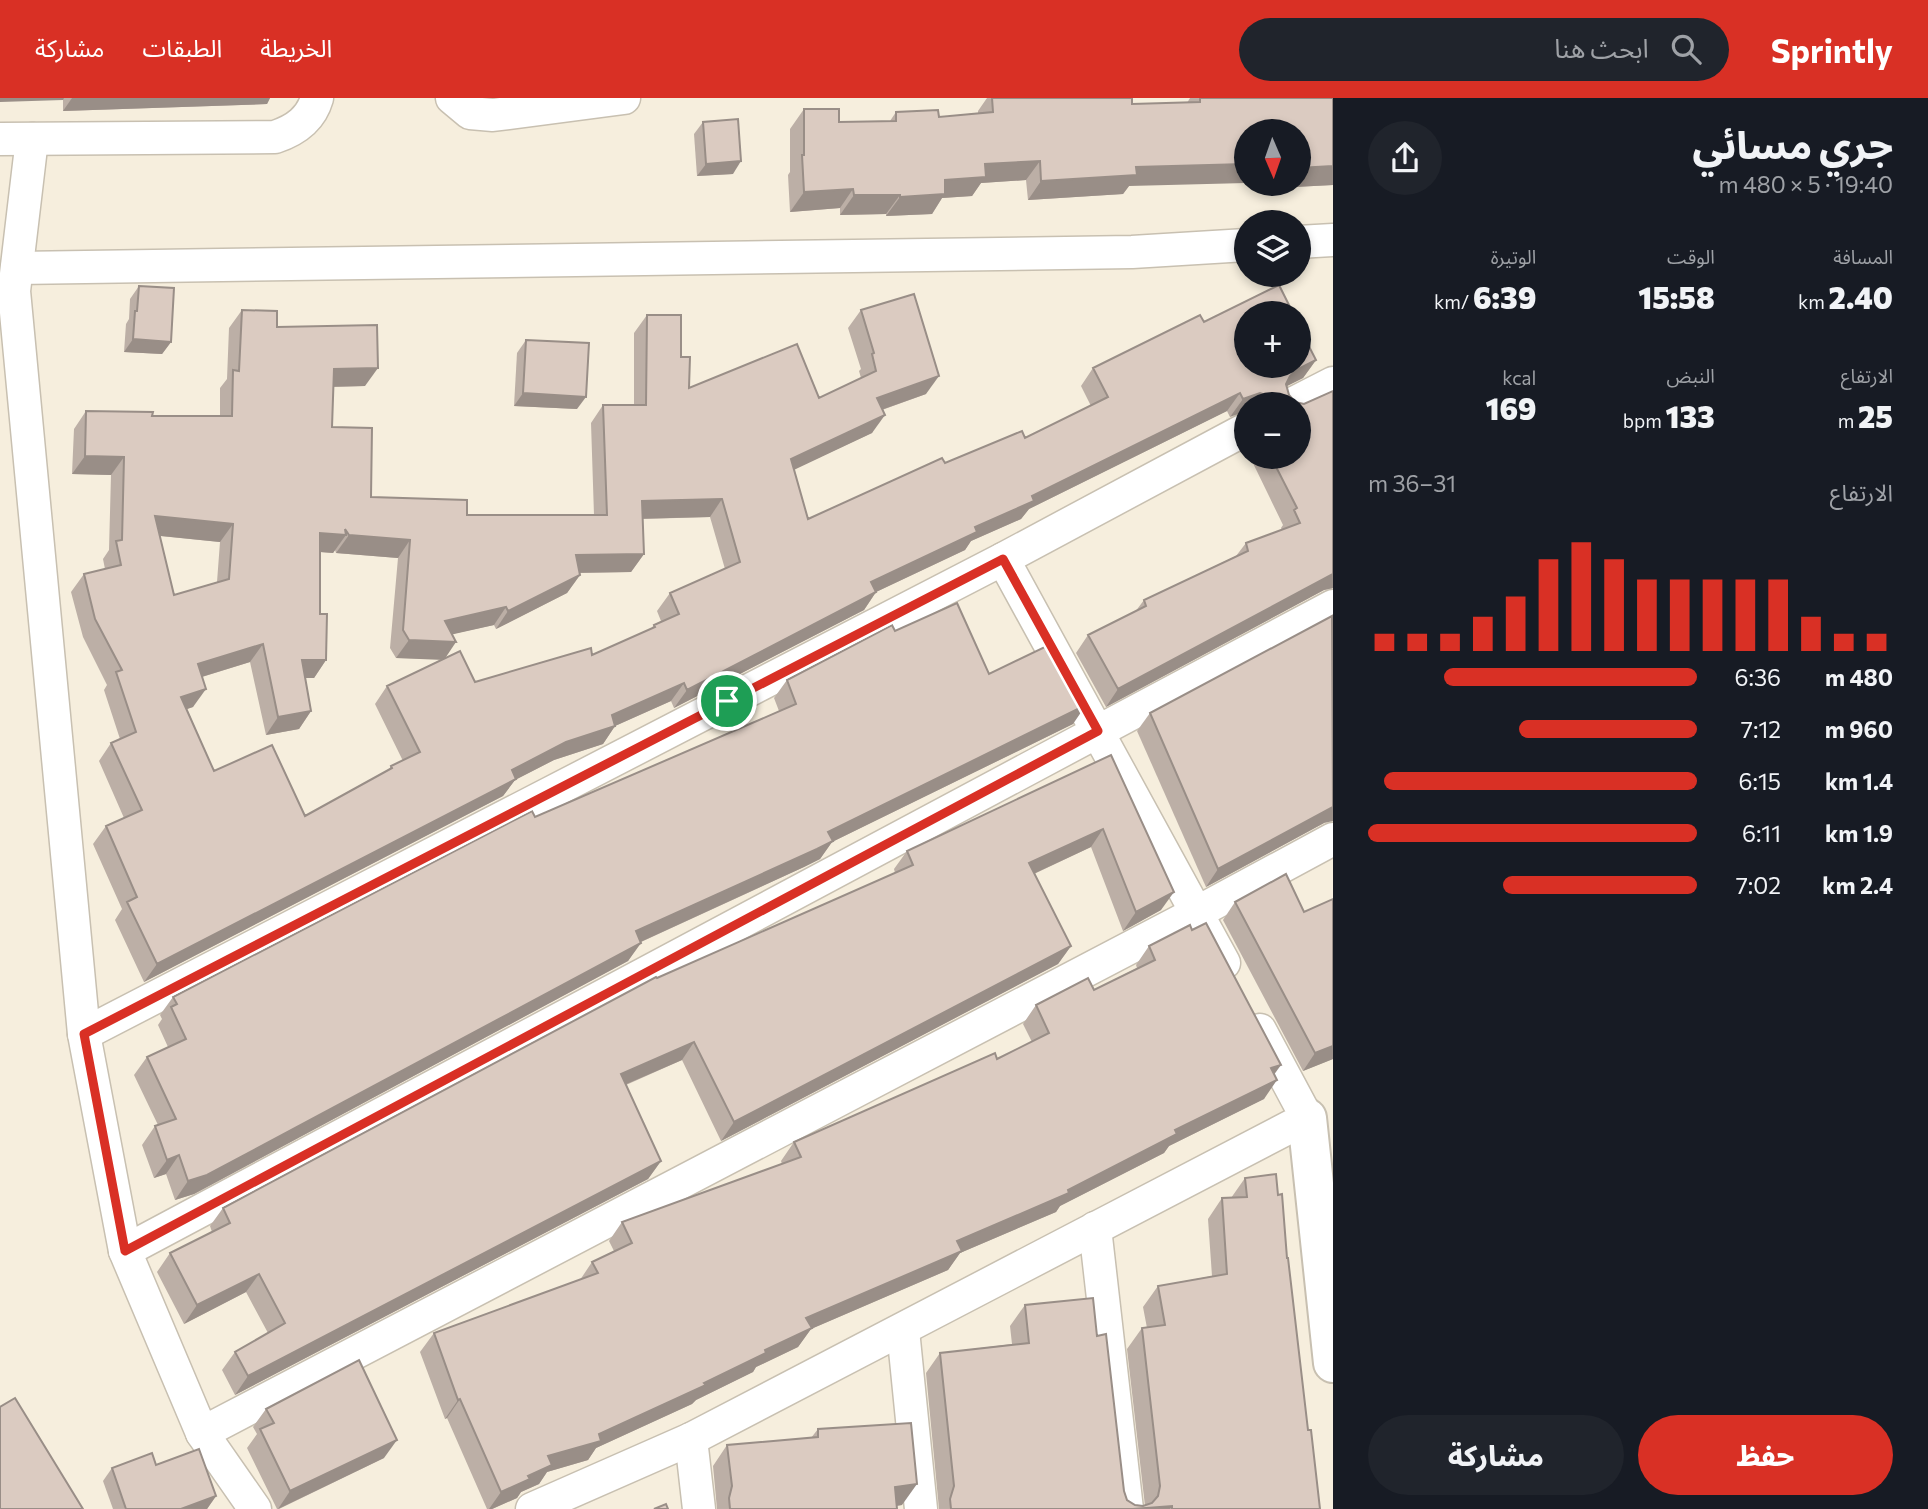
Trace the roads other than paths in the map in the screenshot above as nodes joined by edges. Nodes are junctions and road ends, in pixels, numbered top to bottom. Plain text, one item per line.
1 (317, 98) edge
2 (452, 98) edge
3 (624, 98) edge
4 (9, 141) edge
5 (1333, 240) edge
6 (1311, 241) edge
7 (1234, 246) edge
8 (17, 268) junction
9 (1333, 383) edge
10 (1311, 394) edge
11 (1234, 435) edge
12 (1003, 559) junction
13 (1333, 606) edge
14 (1098, 731) junction
15 (1333, 839) edge
16 (1198, 912) junction
17 (84, 1034) junction
18 (1324, 1113) edge
19 (1095, 1228) junction
20 (125, 1251) junction
21 (903, 1330) junction
22 (1333, 1363) edge
23 (202, 1433) junction
24 (691, 1439) junction
25 (254, 1509) edge
26 (532, 1509) edge
27 (699, 1509) edge
28 (920, 1509) edge
29 (1127, 1509) edge

1 - 4 street
2 - 3 street
4 - 8 street
5 - 6 street
7 - 8 street
8 - 17 street
9 - 10 street
11 - 12 street
12 - 14 street
12 - 17 street
13 - 14 street
14 - 16 street
14 - 20 street
15 - 16 street
16 - 18 street
16 - 23 street
17 - 20 street
18 - 19 street
18 - 22 street
19 - 21 street
19 - 29 street
20 - 23 street
21 - 24 street
21 - 28 street
23 - 25 street
24 - 26 street
24 - 27 street

